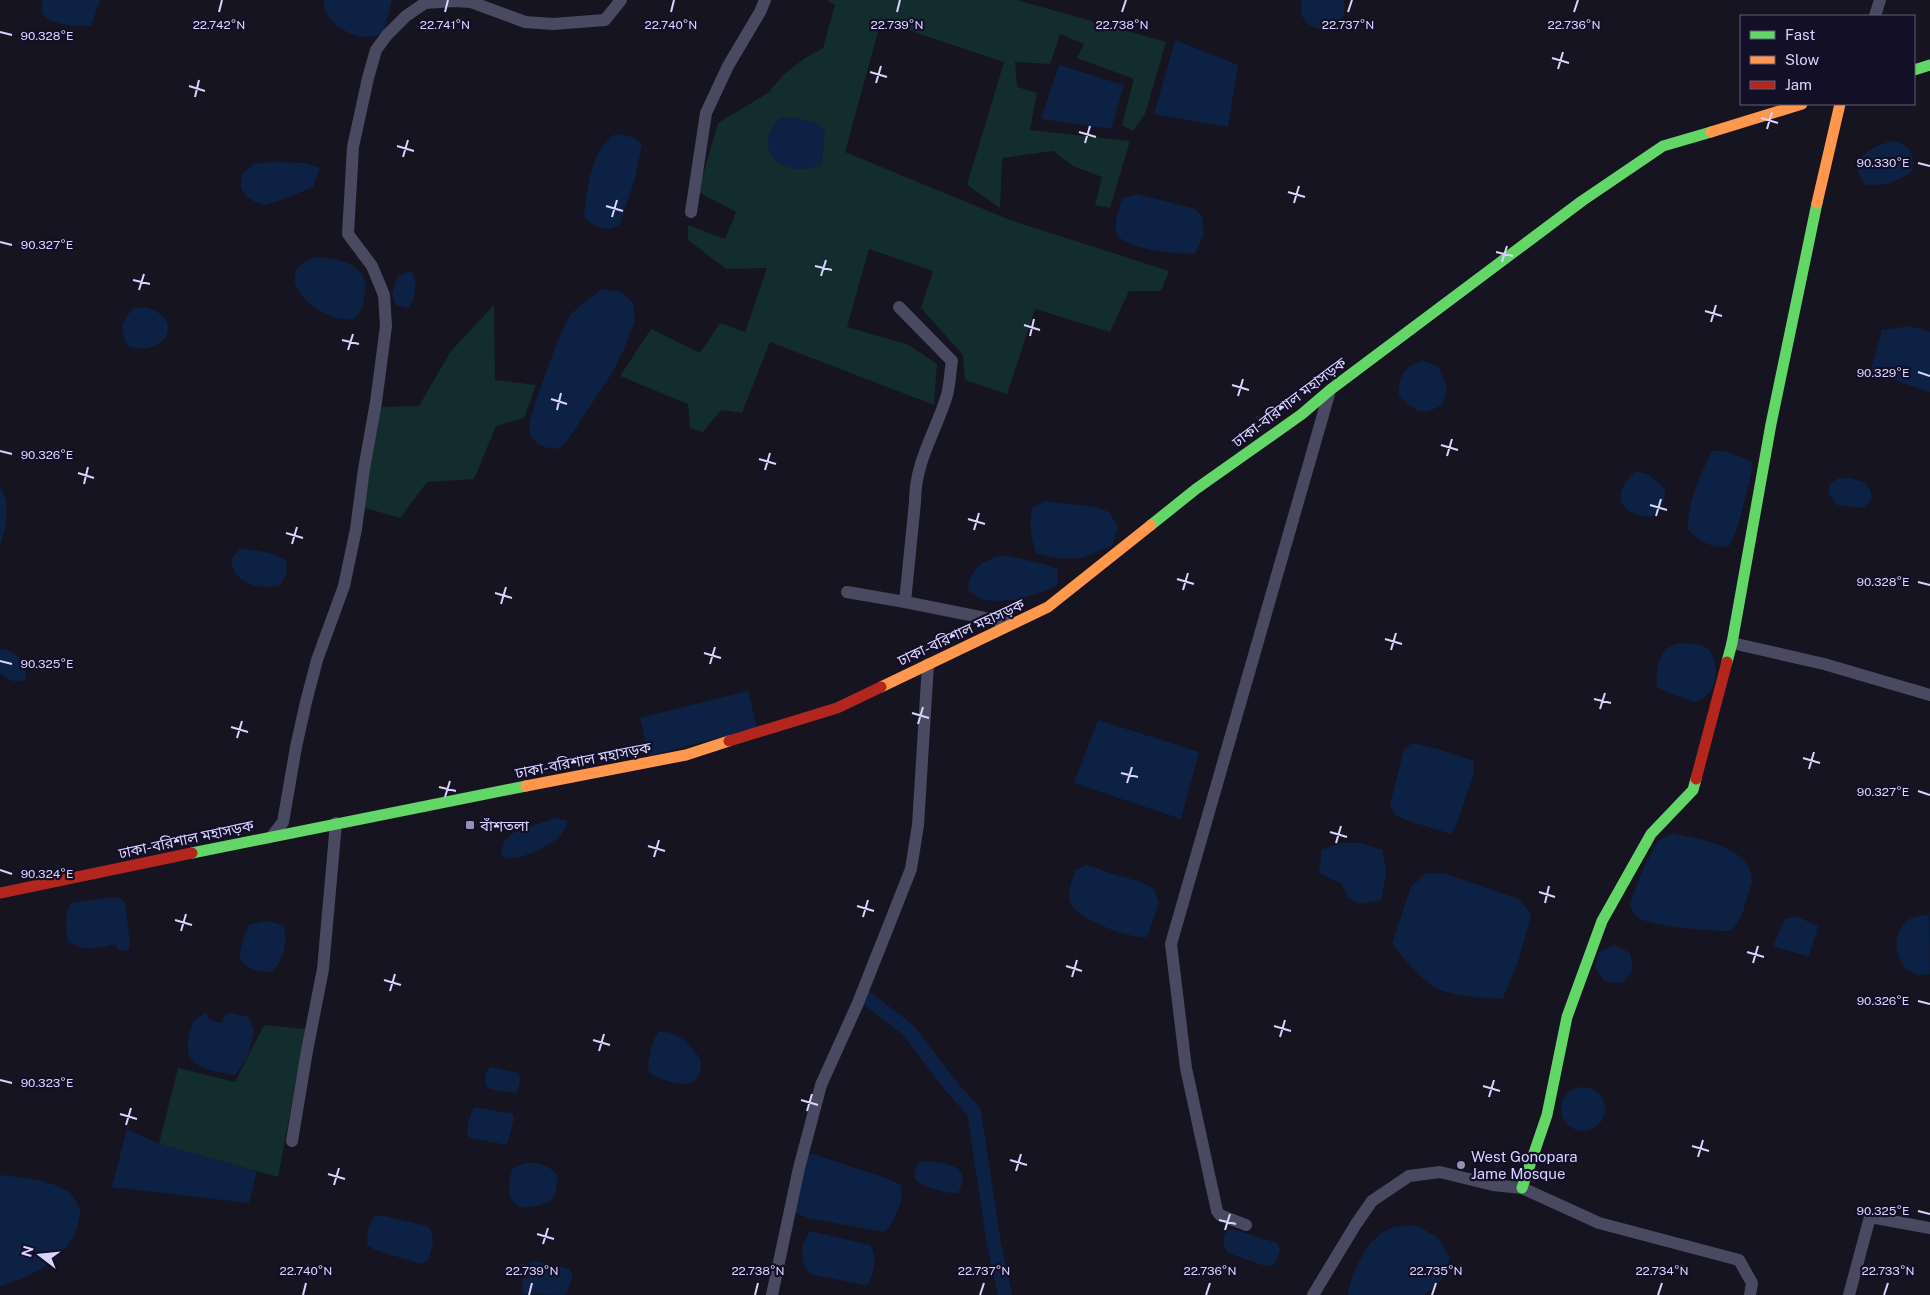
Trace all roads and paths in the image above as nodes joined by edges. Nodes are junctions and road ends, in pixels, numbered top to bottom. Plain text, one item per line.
1 (621, 0) edge
2 (764, 0) edge
3 (1880, 0) edge
4 (1876, 15) edge
5 (1930, 66) edge
6 (1915, 70) edge
7 (1799, 105) edge
8 (1840, 105) edge
9 (691, 212) dead end
10 (899, 307) dead end
11 (1330, 390) junction
12 (847, 592) dead end
13 (906, 602) junction
14 (1018, 621) junction
15 (1732, 643) junction
16 (928, 664) junction
17 (1930, 695) edge
18 (336, 823) junction
19 (272, 836) junction
20 (0, 893) edge
21 (292, 1142) dead end
22 (1522, 1188) junction
23 (1246, 1225) dead end
24 (1930, 1228) edge
25 (772, 1295) edge
26 (1313, 1295) edge
27 (1750, 1295) edge
28 (1848, 1295) edge

1 - 19 street
2 - 9 street
3 - 4 street
5 - 6 main road
7 - 11 main road, ঢাকা-বরিশাল মহাসড়ক
8 - 15 main road
10 - 13 street
11 - 14 main road, ঢাকা-বরিশাল মহাসড়ক
11 - 23 street
12 - 13 street
13 - 14 street
14 - 16 main road, ঢাকা-বরিশাল মহাসড়ক
15 - 17 street
15 - 22 main road
16 - 18 main road, ঢাকা-বরিশাল মহাসড়ক
16 - 25 street
18 - 19 main road, ঢাকা-বরিশাল মহাসড়ক
18 - 21 street
19 - 20 main road, ঢাকা-বরিশাল মহাসড়ক
22 - 26 street
22 - 27 street
24 - 28 street

